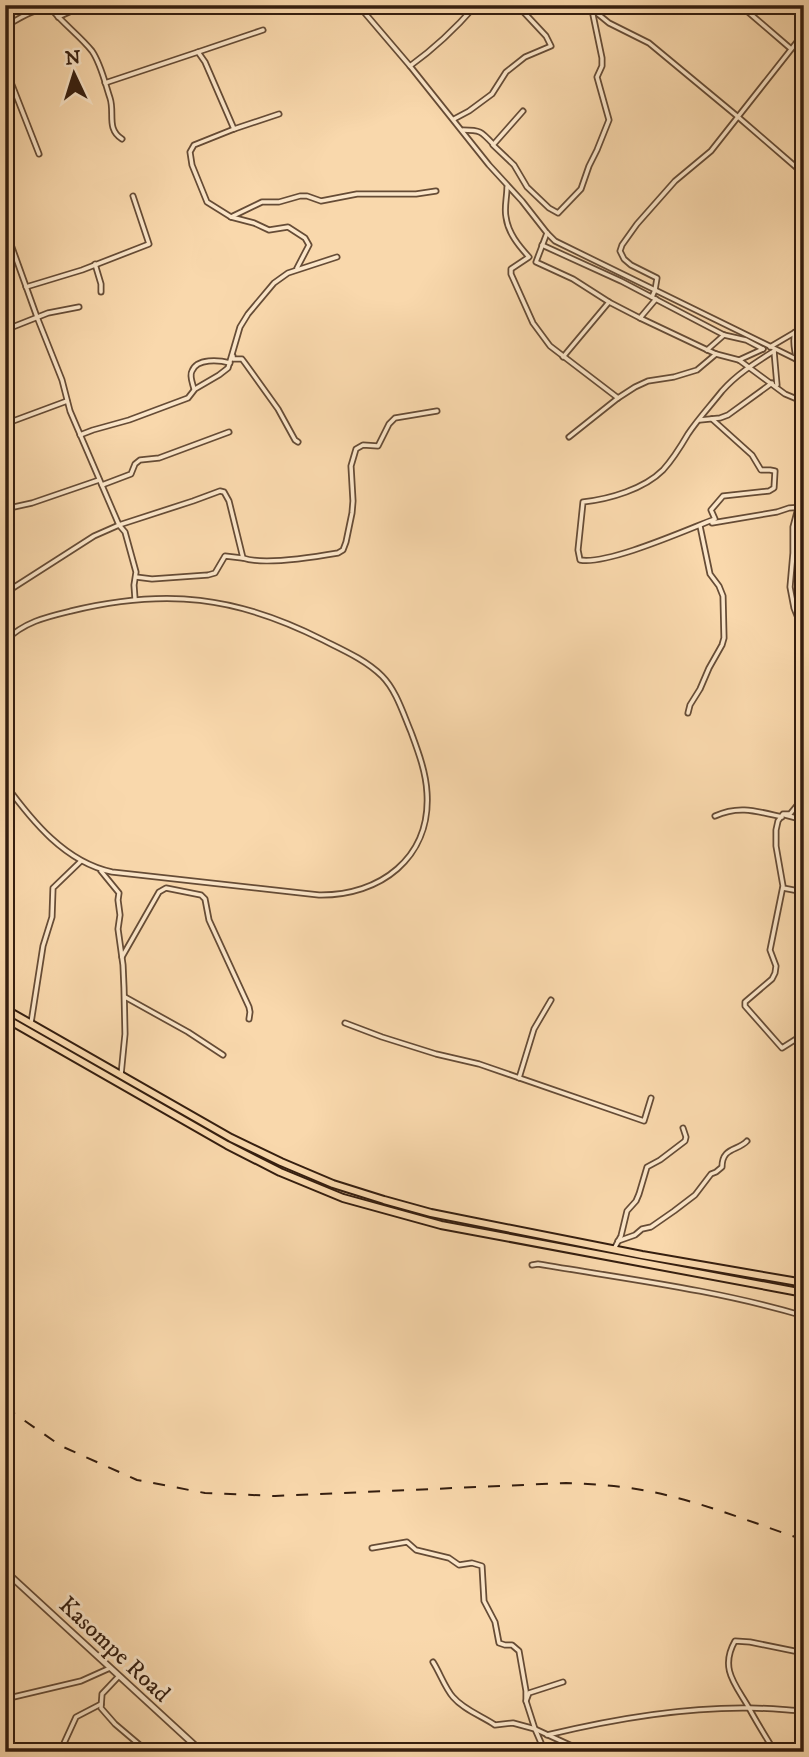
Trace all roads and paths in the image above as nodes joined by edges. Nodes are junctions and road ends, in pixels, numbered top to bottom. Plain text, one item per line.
1 (36, 5) edge
2 (85, 5) edge
3 (359, 5) edge
4 (476, 5) edge
5 (517, 5) edge
6 (587, 5) edge
7 (740, 5) edge
8 (592, 10) junction
9 (33, 12) junction
10 (58, 17) junction
11 (5, 26) edge
12 (263, 30) dead end
13 (804, 33) edge
14 (790, 48) junction
15 (198, 52) junction
16 (410, 66) junction
17 (5, 67) edge
18 (104, 83) junction
19 (523, 111) dead end
20 (279, 114) dead end
21 (737, 116) junction
22 (453, 119) junction
23 (234, 129) junction
24 (463, 130) junction
25 (122, 139) dead end
26 (493, 145) junction
27 (39, 153) dead end
28 (804, 163) edge
29 (799, 170) junction
30 (804, 174) edge
31 (506, 185) junction
32 (436, 191) dead end
33 (133, 197) dead end
34 (231, 217) junction
35 (6, 230) edge
36 (547, 233) junction
37 (542, 245) junction
38 (337, 257) dead end
39 (95, 264) junction
40 (296, 270) junction
41 (26, 287) junction
42 (655, 290) junction
43 (101, 292) dead end
44 (654, 298) junction
45 (609, 302) junction
46 (79, 307) dead end
47 (37, 317) junction
48 (640, 318) junction
49 (804, 327) edge
50 (5, 330) edge
51 (794, 332) junction
52 (724, 335) junction
53 (707, 349) junction
54 (763, 349) junction
55 (773, 349) junction
56 (232, 354) junction
57 (716, 354) junction
58 (562, 357) junction
59 (740, 360) junction
60 (797, 360) junction
61 (230, 363) junction
62 (804, 363) edge
63 (748, 367) junction
64 (804, 380) edge
65 (772, 383) junction
66 (777, 387) junction
67 (194, 391) junction
68 (618, 398) junction
69 (67, 401) junction
70 (804, 402) edge
71 (438, 411) dead end
72 (712, 419) junction
73 (698, 421) junction
74 (5, 424) edge
75 (229, 432) dead end
76 (80, 435) junction
77 (569, 437) dead end
78 (298, 442) dead end
79 (100, 483) junction
80 (804, 507) edge
81 (798, 508) junction
82 (5, 509) edge
83 (119, 525) junction
84 (701, 525) junction
85 (243, 558) junction
86 (136, 578) junction
87 (5, 593) edge
88 (135, 599) junction
89 (804, 633) edge
90 (5, 641) edge
91 (688, 713) dead end
92 (5, 785) edge
93 (804, 797) edge
94 (715, 816) dead end
95 (782, 816) junction
96 (804, 820) edge
97 (81, 861) junction
98 (100, 869) junction
99 (783, 888) junction
100 (804, 892) edge
101 (122, 957) junction
102 (124, 996) junction
103 (551, 1000) dead end
104 (5, 1009) edge
105 (5, 1018) edge
106 (248, 1019) dead end
107 (345, 1023) dead end
108 (31, 1024) junction
109 (804, 1034) edge
110 (223, 1055) dead end
111 (121, 1075) junction
112 (519, 1078) junction
113 (652, 1098) dead end
114 (683, 1128) dead end
115 (747, 1141) dead end
116 (618, 1241) junction
117 (614, 1249) junction
118 (532, 1265) dead end
119 (804, 1283) edge
120 (804, 1293) edge
121 (804, 1316) edge
122 (372, 1548) dead end
123 (5, 1571) edge
124 (804, 1653) edge
125 (433, 1662) dead end
126 (110, 1668) junction
127 (119, 1676) junction
128 (563, 1682) dead end
129 (5, 1699) edge
130 (526, 1701) junction
131 (101, 1704) junction
132 (749, 1708) junction
133 (804, 1712) edge
134 (535, 1729) junction
135 (547, 1735) junction
136 (5, 1743) edge
137 (31, 1752) edge
138 (60, 1752) edge
139 (148, 1752) edge
140 (202, 1752) edge
141 (545, 1752) edge
142 (585, 1752) edge
143 (638, 1752) edge
144 (664, 1752) edge
145 (775, 1752) edge

1 - 9 street
2 - 10 street
3 - 16 street
4 - 16 street
5 - 22 street
6 - 8 street
7 - 14 street
8 - 21 street
8 - 26 street
9 - 10 street
9 - 11 street
10 - 18 street
12 - 15 street
13 - 14 street
14 - 21 street
15 - 18 street
15 - 23 street
16 - 22 street
17 - 27 street
18 - 25 street
19 - 26 street
20 - 23 street
21 - 29 street
21 - 42 street
22 - 24 street
23 - 34 street
24 - 26 street
24 - 31 street
28 - 29 street
29 - 30 street
31 - 36 street
31 - 58 street
32 - 34 street
33 - 39 street
34 - 40 street
35 - 41 street
36 - 37 street
36 - 42 street
37 - 44 street
37 - 45 street
38 - 40 street
39 - 41 street
39 - 43 street
40 - 56 street
41 - 47 street
42 - 44 street
42 - 55 street
44 - 48 street
44 - 52 street
45 - 48 street
45 - 58 street
46 - 47 street
47 - 50 street
47 - 69 street
48 - 53 street
49 - 51 street
51 - 55 street
51 - 60 street
52 - 53 street
52 - 54 street
53 - 57 street
54 - 55 street
54 - 59 street
55 - 60 street
55 - 63 street
55 - 66 street
56 - 61 street
56 - 78 street
57 - 59 street
57 - 68 street
58 - 68 street
59 - 63 street
60 - 62 street
60 - 64 street
61 - 67 street
61 - 67 street
63 - 65 street
63 - 73 street
65 - 66 street
65 - 72 street
66 - 70 street
67 - 76 street
68 - 77 street
69 - 74 street
69 - 76 street
71 - 85 street
72 - 73 street
72 - 84 street
73 - 84 street
75 - 79 street
76 - 79 street
79 - 82 street
79 - 83 street
80 - 81 street
81 - 84 street
81 - 89 street
83 - 85 street
83 - 86 street
83 - 87 street
84 - 91 street
85 - 86 street
86 - 88 street
88 - 90 street
88 - 98 street
92 - 97 street
93 - 95 street
94 - 95 street
95 - 96 street
95 - 99 street
97 - 98 street
97 - 108 street
98 - 101 street
99 - 100 street
99 - 109 street
101 - 102 street
101 - 106 street
102 - 110 street
102 - 111 street
103 - 112 street
104 - 108 highway
105 - 120 highway
107 - 112 street
108 - 111 highway
111 - 117 highway
112 - 113 street
114 - 116 street
115 - 116 street
116 - 117 street
117 - 119 highway
118 - 121 street
122 - 130 street
123 - 126 street, Kasompe Road
124 - 132 street
125 - 134 street
126 - 127 street, Kasompe Road
126 - 129 street
127 - 131 street
127 - 140 street, Kasompe Road
128 - 130 street
130 - 134 street
131 - 138 street
131 - 139 street
132 - 133 street
132 - 135 street
132 - 145 street
134 - 135 street
134 - 141 street
135 - 142 street
136 - 137 street
143 - 144 street

